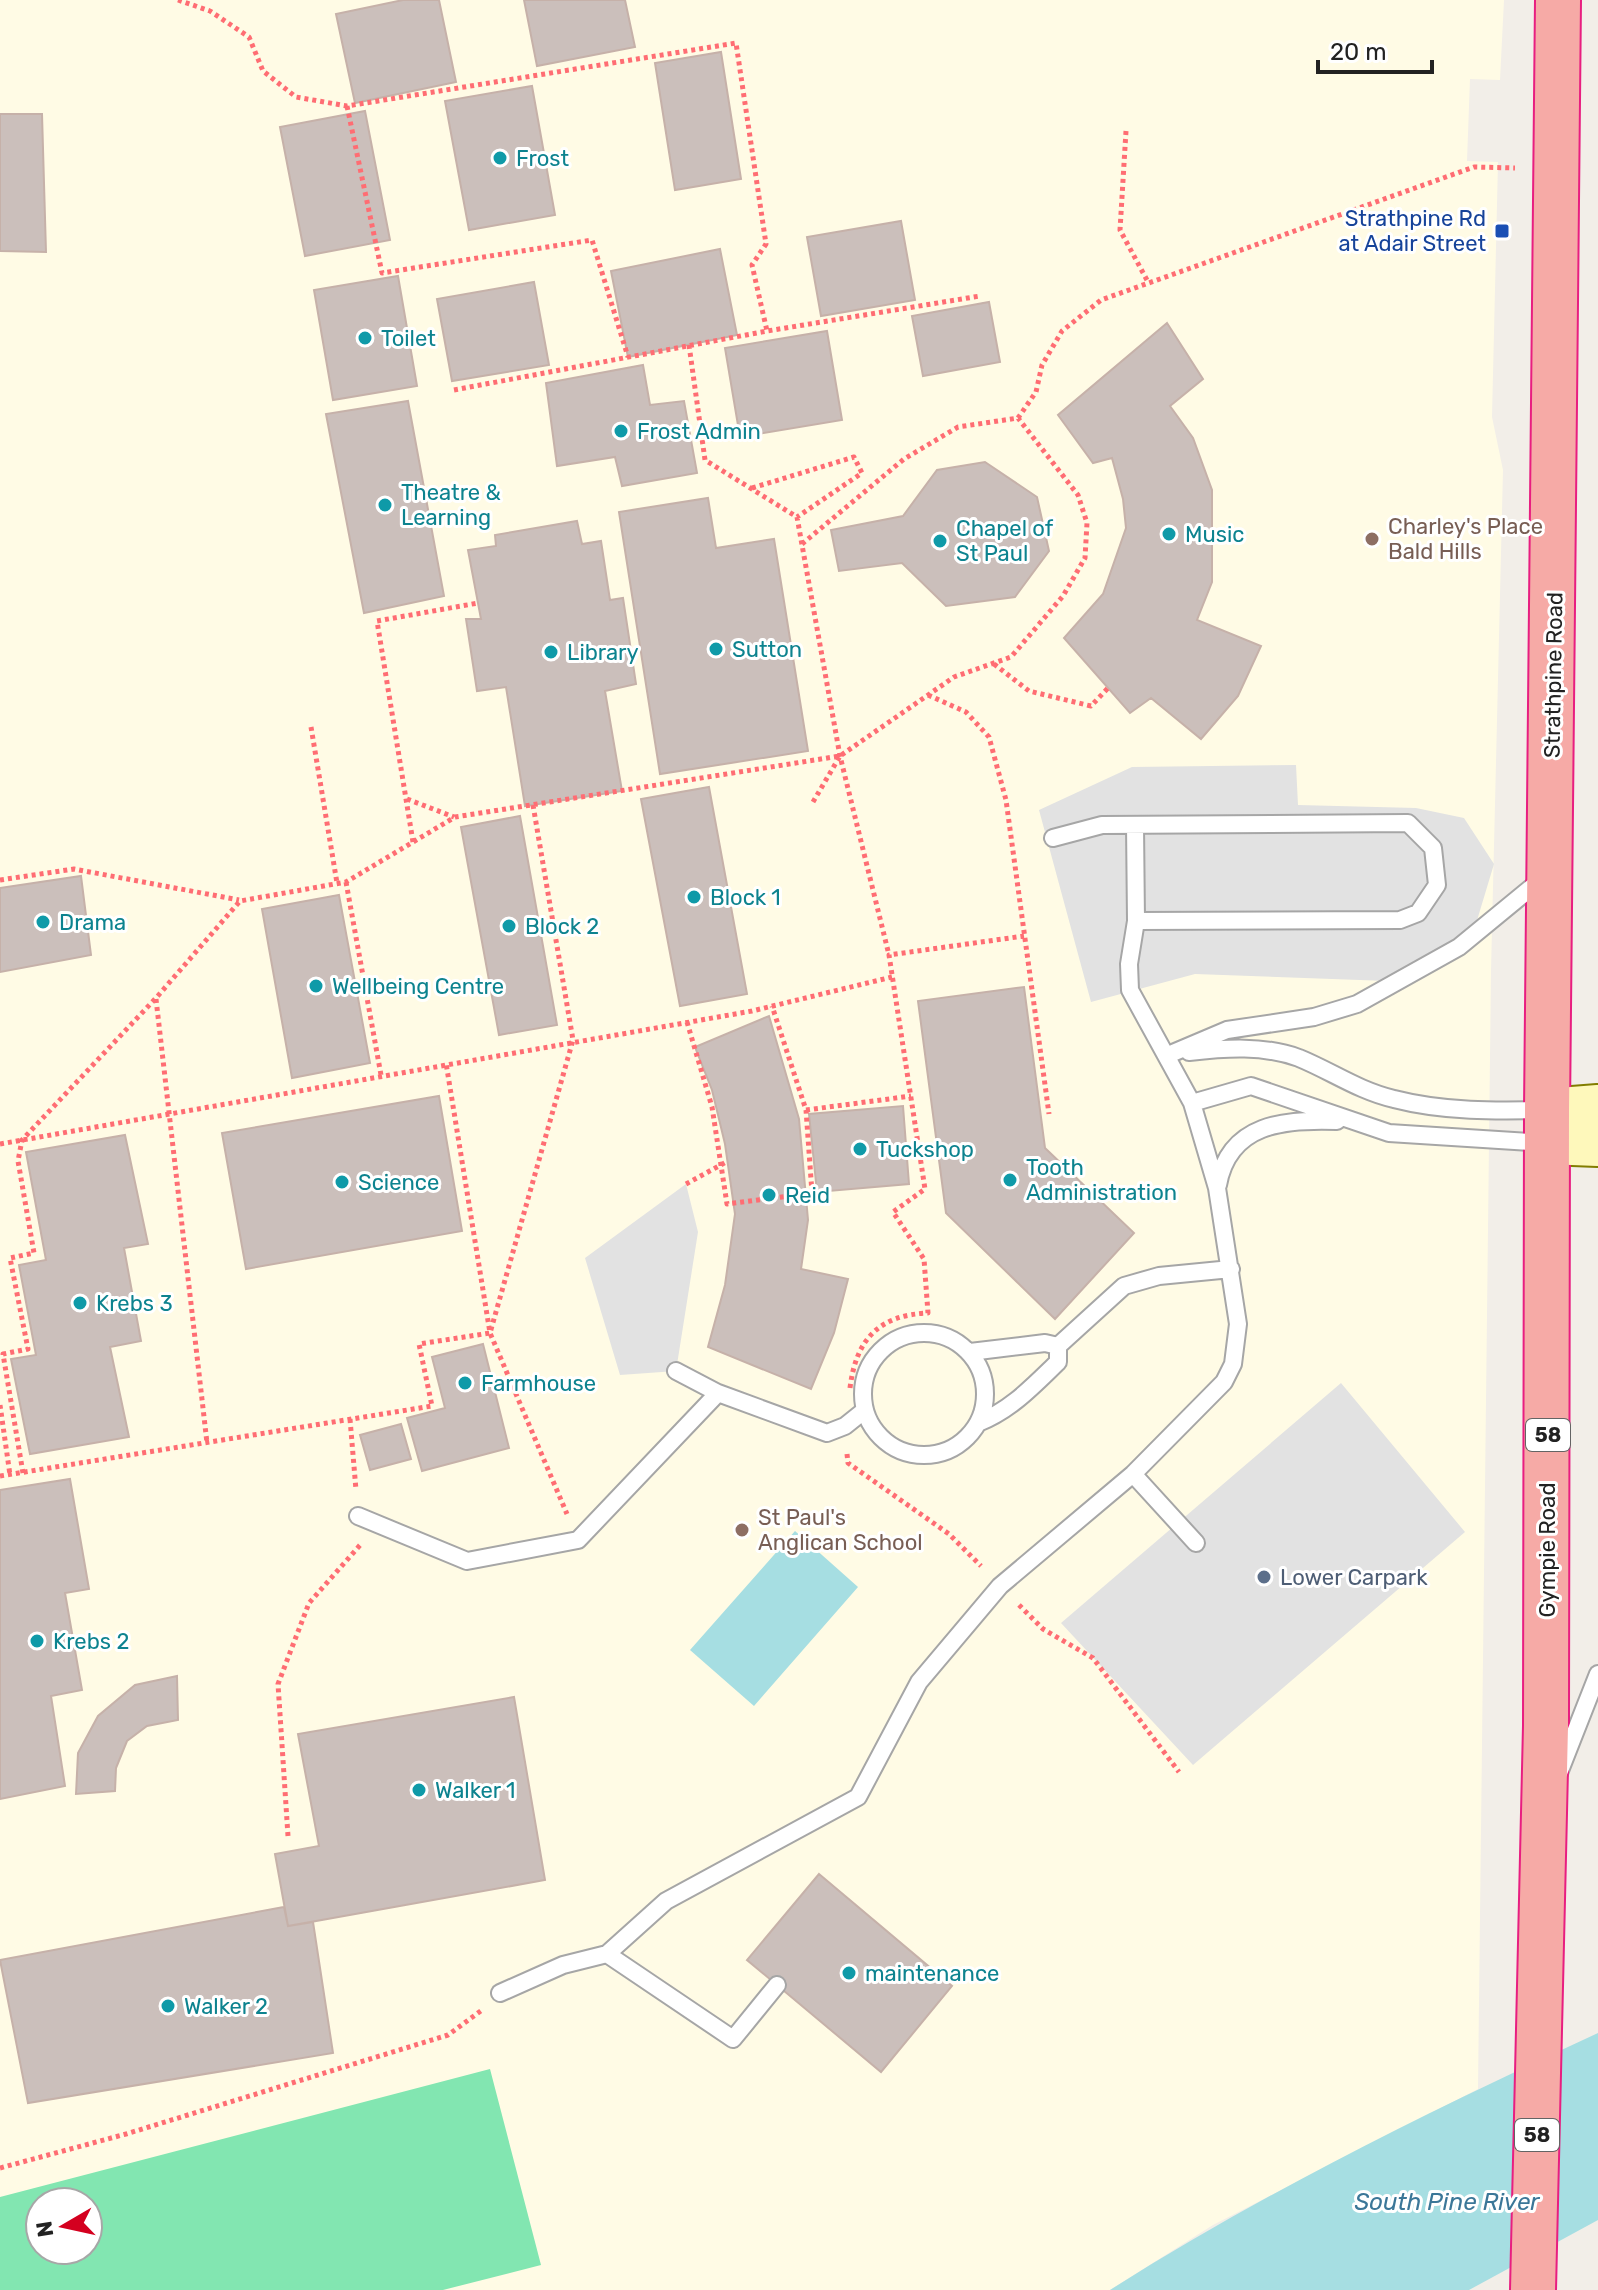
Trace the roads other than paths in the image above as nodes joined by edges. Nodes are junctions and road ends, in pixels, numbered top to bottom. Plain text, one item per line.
1 (1558, 0) edge
2 (1135, 825) junction
3 (1053, 838) dead end
4 (1551, 871) junction
5 (1136, 921) junction
6 (1168, 1055) junction
7 (1192, 1103) junction
8 (1598, 1106) edge
9 (1347, 1121) junction
10 (1547, 1126) junction
11 (1598, 1145) edge
12 (1217, 1188) junction
13 (1231, 1269) junction
14 (1058, 1346) junction
15 (970, 1352) junction
16 (676, 1371) dead end
17 (718, 1393) junction
18 (865, 1410) junction
19 (978, 1423) junction
20 (1133, 1474) junction
21 (358, 1516) road end
22 (1196, 1543) dead end
23 (1598, 1674) edge
24 (1544, 1813) junction
25 (607, 1954) junction
26 (777, 1985) dead end
27 (500, 1993) road end
28 (1533, 2290) edge

1 - 4 highway, Strathpine Road / 58
2 - 3 lane
2 - 5 lane
2 - 5 lane
4 - 6 lane
4 - 10 highway, Strathpine Road / 58
5 - 6 lane
6 - 7 lane
6 - 10 lane
7 - 9 lane
7 - 12 lane
8 - 10 main road
9 - 10 lane
9 - 12 lane
10 - 11 main road
10 - 24 highway, Gympie Road / 58
12 - 13 lane
13 - 14 lane
13 - 20 lane
14 - 15 lane
14 - 19 lane
15 - 18 lane
15 - 19 lane
16 - 17 lane
17 - 18 lane
17 - 21 lane
18 - 19 lane
20 - 22 lane
20 - 25 lane
23 - 24 lane, Gympie Road
24 - 28 highway, Gympie Road / 58
25 - 26 lane
25 - 27 lane

